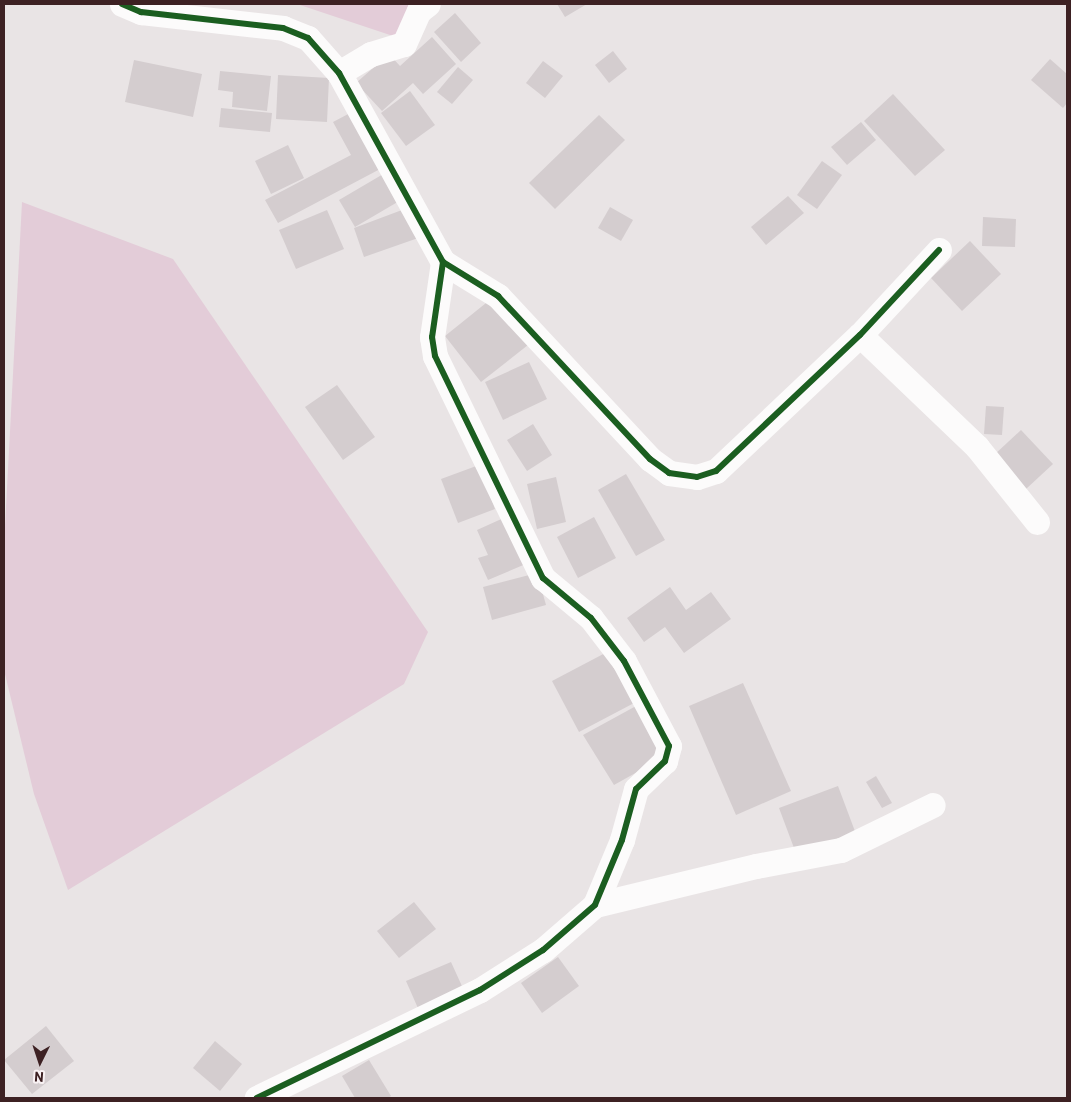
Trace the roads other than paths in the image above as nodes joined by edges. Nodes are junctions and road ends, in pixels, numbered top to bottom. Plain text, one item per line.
1 (122, 4) edge
2 (428, 4) edge
3 (338, 73) junction
4 (938, 250) dead end
5 (443, 262) junction
6 (860, 335) junction
7 (1036, 522) dead end
8 (933, 806) dead end
9 (595, 906) junction
10 (257, 1098) edge

1 - 3 street
2 - 3 street
3 - 5 street
4 - 6 street
5 - 6 street
5 - 9 street
6 - 7 street
8 - 9 street
9 - 10 street

